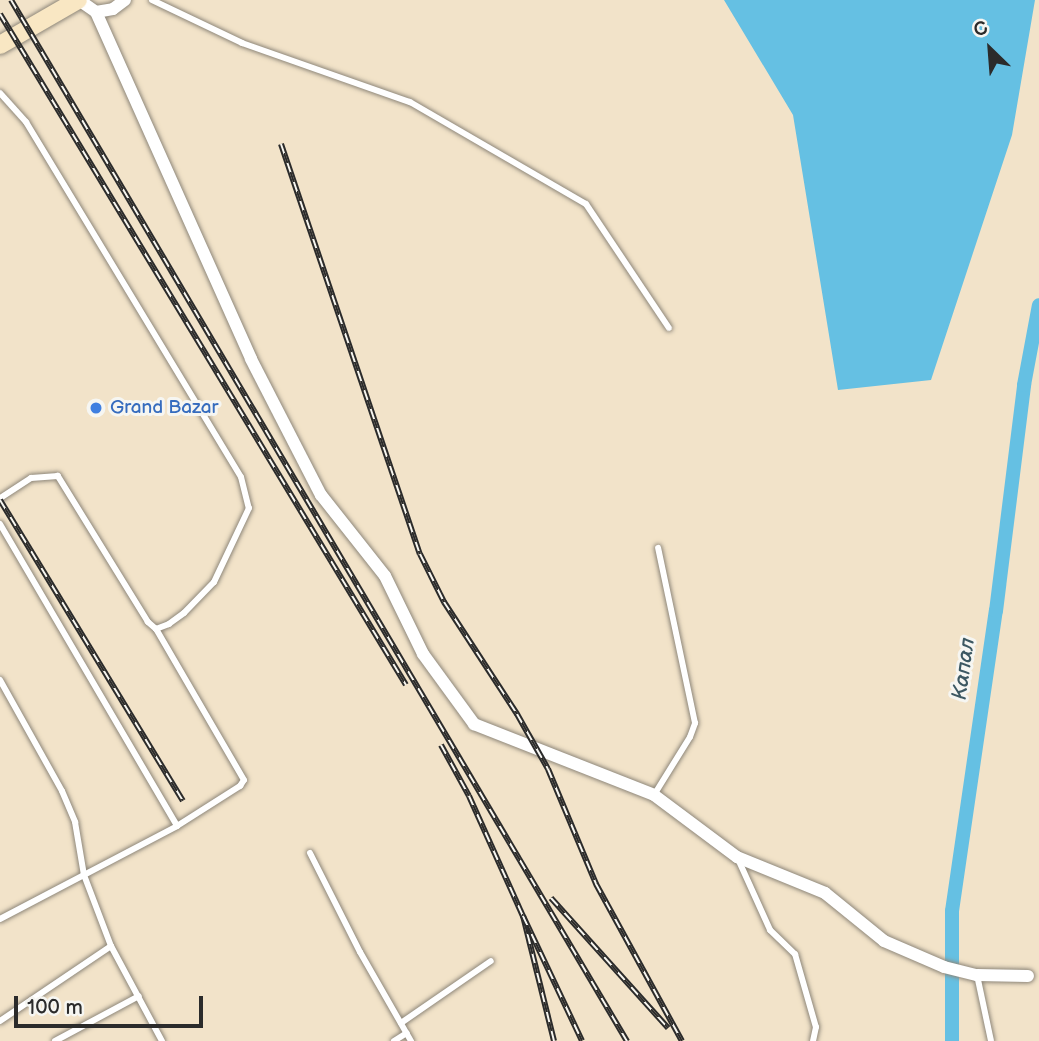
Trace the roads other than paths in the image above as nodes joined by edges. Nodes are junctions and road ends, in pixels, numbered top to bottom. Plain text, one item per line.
1 (78, 0) edge
2 (125, 0) edge
3 (152, 0) edge
4 (96, 12) junction
5 (0, 45) edge
6 (0, 93) edge
7 (669, 328) dead end
8 (0, 498) edge
9 (0, 524) edge
10 (658, 548) dead end
11 (156, 629) junction
12 (0, 680) edge
13 (654, 795) junction
14 (177, 826) junction
15 (310, 853) dead end
16 (737, 857) junction
17 (84, 875) junction
18 (0, 919) edge
19 (111, 947) junction
20 (491, 961) dead end
21 (977, 975) junction
22 (1028, 976) dead end
23 (139, 996) junction
24 (0, 1021) edge
25 (401, 1023) junction
26 (407, 1033) junction
27 (55, 1041) edge
28 (162, 1041) edge
29 (394, 1041) edge
30 (411, 1041) edge
31 (813, 1041) edge
32 (991, 1041) edge

1 - 4 street
1 - 5 main road
2 - 4 street
3 - 7 lane
4 - 13 street
6 - 11 lane
8 - 11 lane
9 - 14 lane
10 - 13 lane
11 - 14 lane
12 - 17 lane
13 - 16 street
14 - 17 lane
15 - 25 lane
16 - 21 street
16 - 31 lane
17 - 18 lane
17 - 19 lane
19 - 23 lane
19 - 24 lane
20 - 25 lane
21 - 22 street
21 - 32 lane
23 - 27 lane
23 - 28 lane
25 - 26 lane
26 - 29 lane
26 - 30 lane

